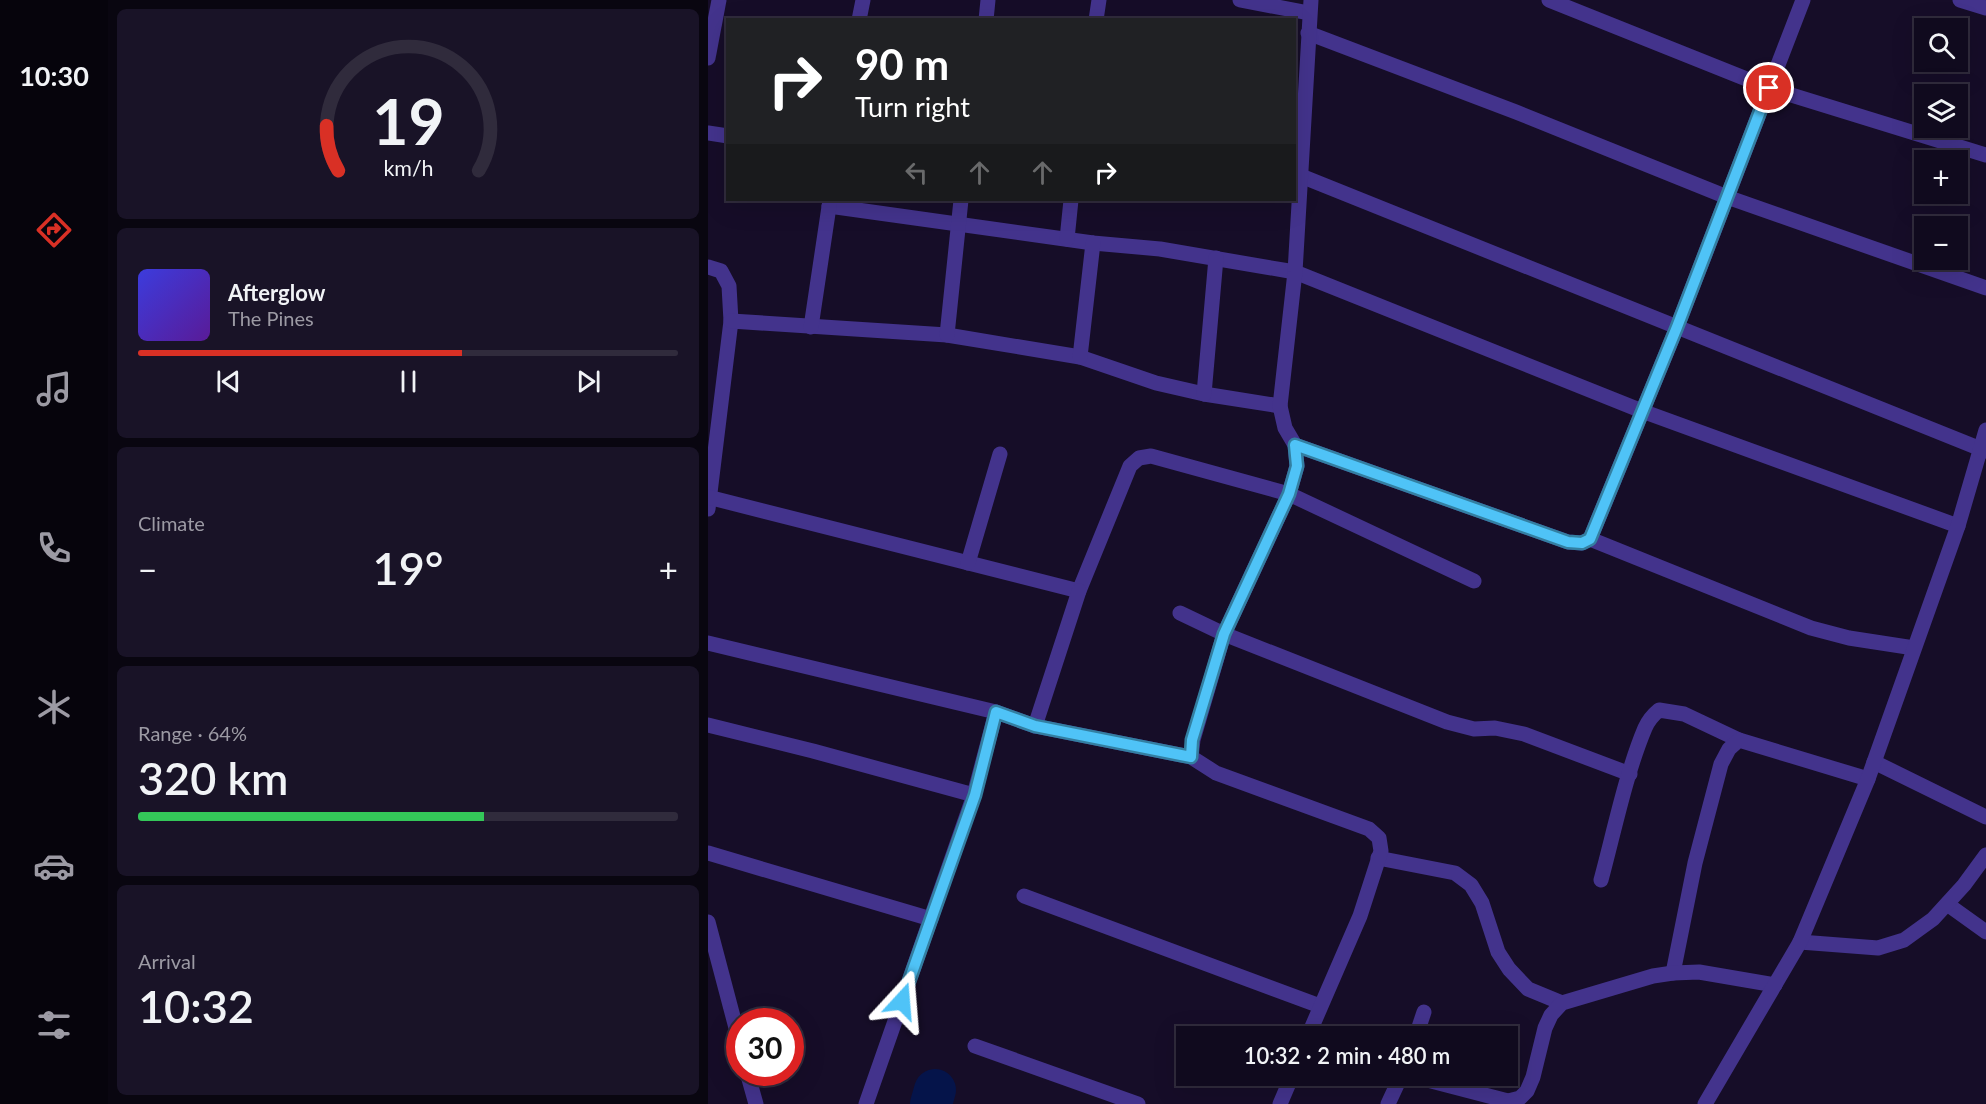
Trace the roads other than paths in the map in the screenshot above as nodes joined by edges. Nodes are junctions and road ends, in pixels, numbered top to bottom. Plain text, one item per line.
1 (719, 0) edge
2 (863, 0) edge
3 (988, 0) edge
4 (1099, 0) edge
5 (1240, 0) edge
6 (1549, 0) edge
7 (1803, 0) edge
8 (1960, 0) edge
9 (1310, 6) edge
10 (1986, 8) edge
11 (860, 18) edge
12 (986, 18) edge
13 (1096, 18) edge
14 (1308, 33) junction
15 (708, 58) edge
16 (1769, 88) junction
17 (708, 133) edge
18 (726, 136) edge
19 (1298, 153) edge
20 (1986, 155) edge
21 (1301, 176) junction
22 (1727, 197) junction
23 (961, 201) edge
24 (1071, 201) edge
25 (830, 203) edge
26 (957, 225) junction
27 (1067, 239) junction
28 (1093, 243) junction
29 (1216, 258) junction
30 (708, 267) edge
31 (1295, 272) junction
32 (1986, 288) edge
33 (731, 321) junction
34 (811, 327) junction
35 (1677, 327) junction
36 (947, 335) junction
37 (1080, 357) junction
38 (1204, 394) junction
39 (1280, 406) junction
40 (1642, 411) junction
41 (1986, 430) edge
42 (1295, 445) junction
43 (1983, 450) edge
44 (1000, 454) dead end
45 (1289, 494) junction
46 (709, 501) edge
47 (1958, 526) junction
48 (1590, 539) junction
49 (968, 563) junction
50 (1474, 581) dead end
51 (1079, 591) junction
52 (1180, 613) dead end
53 (1224, 634) junction
54 (708, 642) edge
55 (1914, 648) junction
56 (996, 712) junction
57 (708, 725) edge
58 (1035, 726) junction
59 (1739, 741) junction
60 (1191, 757) junction
61 (1874, 762) junction
62 (1630, 774) junction
63 (1868, 779) junction
64 (975, 795) junction
65 (1986, 817) edge
66 (708, 853) edge
67 (1986, 855) edge
68 (1378, 858) junction
69 (1601, 880) dead end
70 (1024, 897) dead end
71 (1947, 904) junction
72 (931, 919) junction
73 (708, 922) edge
74 (1986, 932) edge
75 (710, 940) edge
76 (1800, 942) junction
77 (1673, 973) junction
78 (1775, 985) junction
79 (1562, 1003) junction
80 (1320, 1006) junction
81 (730, 1008) edge
82 (1424, 1012) dead end
83 (1312, 1026) edge
84 (1419, 1026) edge
85 (975, 1046) dead end
86 (751, 1086) edge
87 (1288, 1086) edge
88 (1396, 1086) edge
89 (1450, 1086) edge
90 (756, 1104) edge
91 (866, 1104) edge
92 (1138, 1104) edge
93 (1280, 1104) edge
94 (1388, 1104) edge
95 (1705, 1104) edge

1 - 15 street
2 - 11 street
3 - 12 street
4 - 13 street
5 - 9 street
6 - 16 street
7 - 16 street
8 - 10 street
9 - 14 street
14 - 19 street
14 - 22 street
16 - 20 street
16 - 22 street
17 - 18 street
19 - 21 street
21 - 31 street
21 - 35 street
22 - 32 street
22 - 35 street
23 - 26 street
24 - 27 street
25 - 26 street
25 - 34 street
26 - 27 street
26 - 36 street
27 - 28 street
28 - 29 street
28 - 37 street
29 - 31 street
29 - 38 street
30 - 33 street
31 - 39 street
31 - 40 street
33 - 34 street
33 - 46 street
34 - 36 street
35 - 40 street
35 - 43 street
36 - 37 street
37 - 38 street
38 - 39 street
39 - 42 street
40 - 47 street
40 - 48 street
41 - 43 street
42 - 45 street
42 - 48 street
43 - 47 street
44 - 49 street
45 - 50 street
45 - 51 street
45 - 53 street
46 - 49 street
47 - 55 street
48 - 55 street
49 - 51 street
51 - 58 street
52 - 53 street
53 - 60 street
53 - 62 street
54 - 56 street
55 - 61 street
56 - 58 street
56 - 64 street
57 - 64 street
58 - 60 street
59 - 62 street
59 - 63 street
59 - 77 street
60 - 68 street
61 - 63 street
61 - 65 street
62 - 69 street
63 - 76 street
64 - 72 street
66 - 72 street
67 - 71 street
68 - 79 street
68 - 80 street
70 - 80 street
71 - 74 street
71 - 76 street
72 - 91 street
73 - 75 street
75 - 81 street
76 - 78 street
77 - 78 street
77 - 79 street
78 - 95 street
79 - 89 street
80 - 83 street
82 - 84 street
85 - 92 street
86 - 90 street
87 - 93 street
88 - 94 street

